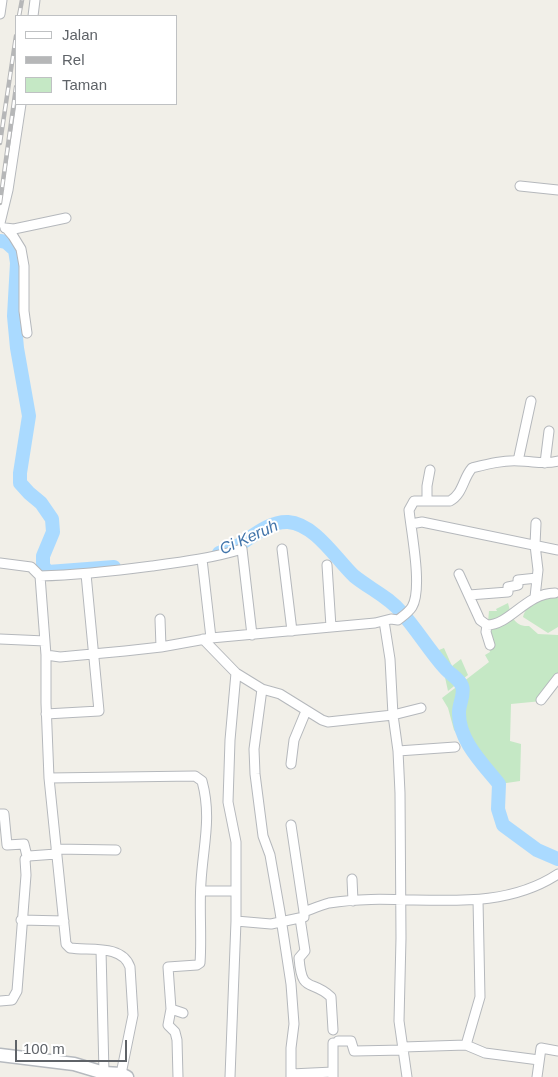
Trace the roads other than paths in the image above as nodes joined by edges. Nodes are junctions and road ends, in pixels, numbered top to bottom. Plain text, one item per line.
1 (2, 0) edge
2 (35, 0) edge
3 (0, 14) edge
4 (33, 15) edge
5 (21, 105) edge
6 (520, 186) dead end
7 (558, 190) edge
8 (66, 218) dead end
9 (2, 225) edge
10 (27, 333) dead end
11 (531, 401) dead end
12 (549, 431) dead end
13 (518, 460) junction
14 (558, 461) edge
15 (545, 464) junction
16 (430, 470) dead end
17 (427, 502) junction
18 (536, 523) dead end
19 (410, 524) junction
20 (536, 545) junction
21 (282, 549) dead end
22 (558, 550) edge
23 (202, 559) junction
24 (0, 563) edge
25 (327, 565) dead end
26 (86, 574) junction
27 (459, 574) dead end
28 (40, 576) junction
29 (537, 578) junction
30 (555, 593) dead end
31 (469, 595) junction
32 (529, 601) junction
33 (160, 619) dead end
34 (384, 621) junction
35 (487, 625) junction
36 (331, 627) junction
37 (292, 631) junction
38 (252, 635) junction
39 (0, 639) edge
40 (208, 639) junction
41 (45, 642) junction
42 (490, 644) dead end
43 (161, 647) junction
44 (92, 653) junction
45 (46, 655) junction
46 (236, 673) junction
47 (558, 678) edge
48 (262, 689) junction
49 (541, 700) dead end
50 (421, 708) dead end
51 (306, 711) junction
52 (46, 714) junction
53 (393, 715) junction
54 (455, 746) dead end
55 (398, 751) junction
56 (291, 764) dead end
57 (49, 778) junction
58 (0, 814) edge
59 (291, 825) dead end
60 (3, 845) edge
61 (116, 850) dead end
62 (56, 851) junction
63 (27, 856) junction
64 (558, 874) edge
65 (352, 879) dead end
66 (201, 891) junction
67 (236, 891) junction
68 (353, 900) junction
69 (402, 900) junction
70 (478, 903) junction
71 (302, 915) junction
72 (22, 920) junction
73 (236, 921) junction
74 (64, 922) junction
75 (282, 922) junction
76 (101, 950) junction
77 (0, 1001) edge
78 (171, 1008) junction
79 (183, 1013) dead end
80 (333, 1030) dead end
81 (466, 1045) junction
82 (403, 1049) junction
83 (558, 1051) edge
84 (0, 1055) edge
85 (539, 1060) junction
86 (104, 1073) junction
87 (333, 1074) edge
88 (291, 1075) edge
89 (124, 1076) edge
90 (178, 1077) edge
91 (230, 1077) edge
92 (407, 1077) edge
93 (537, 1077) edge

1 - 3 street
2 - 4 street
5 - 9 street
6 - 7 street
8 - 9 street
9 - 10 street
11 - 13 street
12 - 15 street
13 - 15 street
13 - 17 street
14 - 15 street
16 - 17 street
17 - 19 street
18 - 20 street
19 - 20 street
19 - 34 street
20 - 22 street
20 - 29 street
21 - 37 street
23 - 26 street
23 - 38 street
23 - 40 street
24 - 28 street
25 - 36 street
26 - 28 street
26 - 44 street
27 - 31 street
28 - 41 street
29 - 31 street
29 - 32 street
30 - 32 street
31 - 35 street
32 - 35 street
33 - 43 street
34 - 36 street
34 - 53 street
35 - 42 street
36 - 37 street
37 - 38 street
38 - 40 street
39 - 41 street
40 - 43 street
40 - 46 street
41 - 45 street
43 - 44 street
44 - 45 street
44 - 52 street
45 - 52 street
46 - 48 street
46 - 67 street
47 - 49 street
48 - 51 street
48 - 75 street
50 - 53 street
51 - 53 street
51 - 56 street
52 - 57 street
53 - 55 street
54 - 55 street
55 - 69 street
57 - 62 street
57 - 66 street
58 - 60 street
59 - 71 street
60 - 63 street
61 - 62 street
62 - 63 street
62 - 74 street
63 - 72 street
64 - 70 street
65 - 68 street
66 - 67 street
66 - 78 street
67 - 73 street
68 - 69 street
68 - 71 street
69 - 70 street
69 - 82 street
70 - 81 street
71 - 75 street
71 - 80 street
72 - 74 street
72 - 77 street
73 - 75 street
73 - 91 street
74 - 76 street
75 - 88 street
76 - 86 street
76 - 89 street
78 - 79 street
78 - 90 street
81 - 82 street
81 - 85 street
82 - 87 street
82 - 92 street
83 - 85 street
84 - 86 main road
85 - 93 street
86 - 89 main road
87 - 88 street

